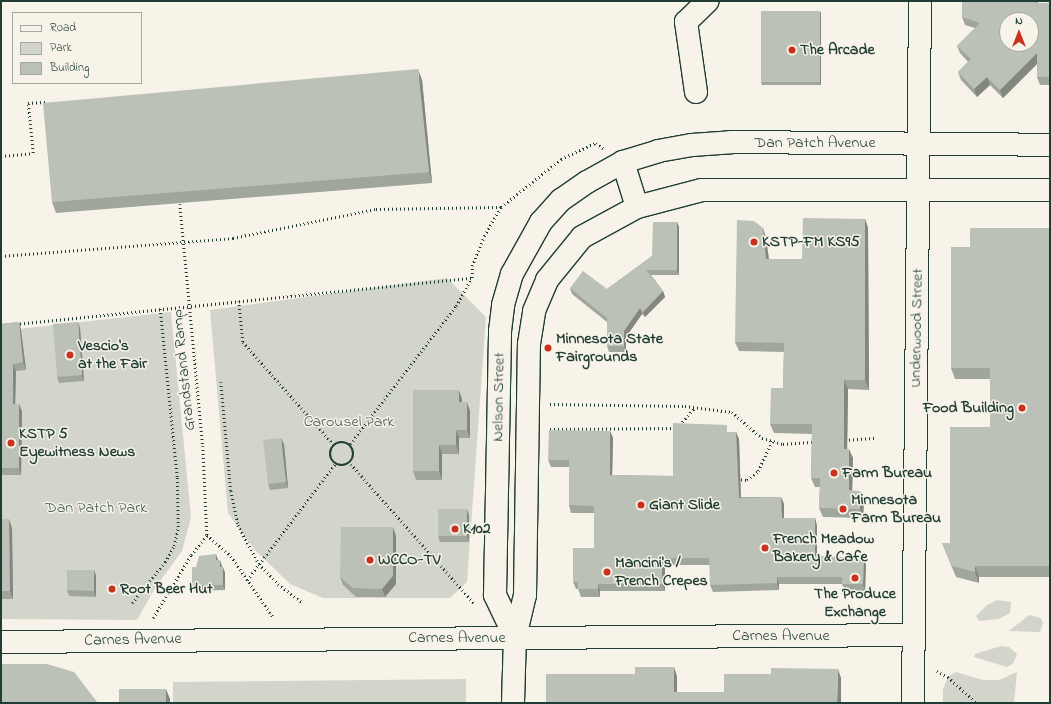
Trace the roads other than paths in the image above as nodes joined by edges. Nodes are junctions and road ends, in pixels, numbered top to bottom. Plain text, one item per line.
1 (708, 1) edge
2 (920, 1) edge
3 (696, 92) dead end
4 (918, 144) junction
5 (1050, 145) edge
6 (623, 162) junction
7 (586, 182) joint
8 (918, 189) junction
9 (1050, 190) edge
10 (637, 206) junction
11 (913, 635) junction
12 (515, 637) junction
13 (1, 642) edge
14 (513, 703) edge
15 (913, 703) edge

1 - 3 street
2 - 4 street, Underwood Street
4 - 5 street, Dan Patch Avenue
4 - 6 street, Dan Patch Avenue
4 - 8 street, Underwood Street
6 - 7 street, Dan Patch Avenue
6 - 10 street
7 - 12 street, Nelson Street
8 - 9 street
8 - 10 street
8 - 11 street, Underwood Street
10 - 12 street, Nelson Street
11 - 12 street, Carnes Avenue
11 - 15 street, Underwood Street
12 - 13 street, Carnes Avenue
12 - 14 street, Nelson Street

